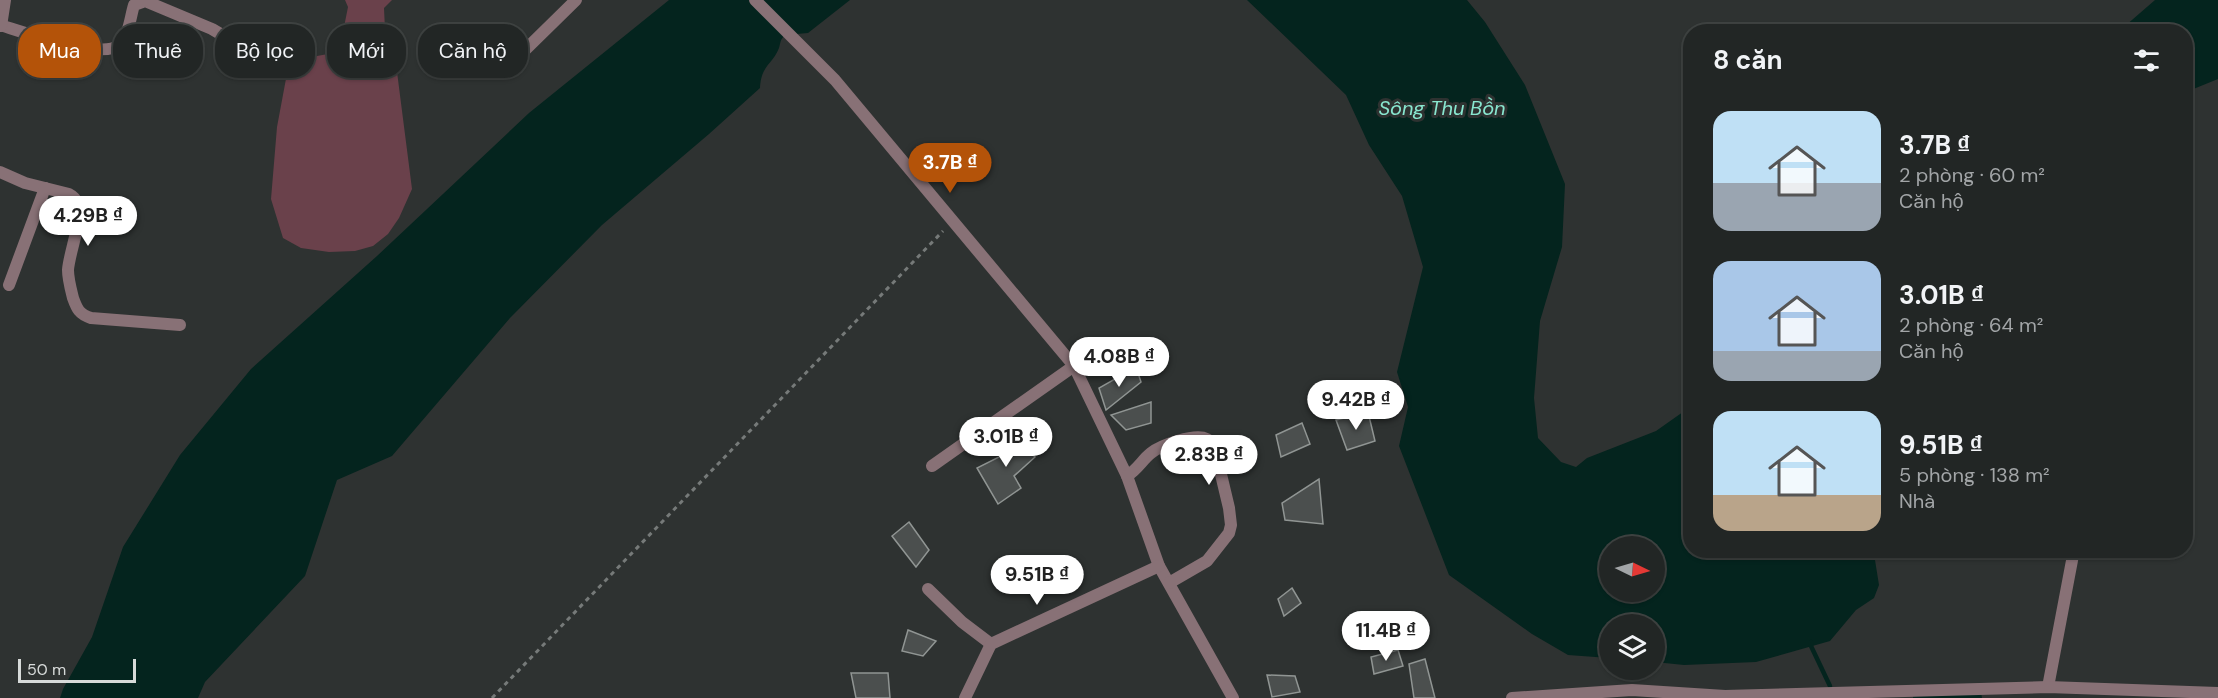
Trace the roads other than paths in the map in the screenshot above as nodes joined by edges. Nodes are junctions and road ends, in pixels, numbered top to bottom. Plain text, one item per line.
1 (5, 0) edge
2 (576, 0) edge
3 (755, 0) edge
4 (132, 3) edge
5 (1, 26) edge
6 (215, 31) edge
7 (528, 47) edge
8 (0, 172) edge
9 (45, 188) junction
10 (9, 285) dead end
11 (180, 325) dead end
12 (1074, 366) junction
13 (932, 466) dead end
14 (1126, 476) junction
15 (2072, 558) edge
16 (1159, 566) junction
17 (1168, 583) junction
18 (928, 589) dead end
19 (991, 644) junction
20 (2048, 687) junction
21 (2218, 693) edge
22 (1910, 695) edge
23 (965, 698) edge
24 (1233, 698) edge
25 (1512, 698) edge

1 - 5 street
2 - 7 street
3 - 12 street
4 - 5 street
4 - 6 street
8 - 9 street
9 - 10 street
9 - 11 street
12 - 13 street
12 - 14 street
14 - 16 street
14 - 17 street
15 - 20 street
16 - 17 street
16 - 19 street
17 - 24 street
18 - 19 street
19 - 23 street
20 - 21 street
20 - 22 street
22 - 25 street

